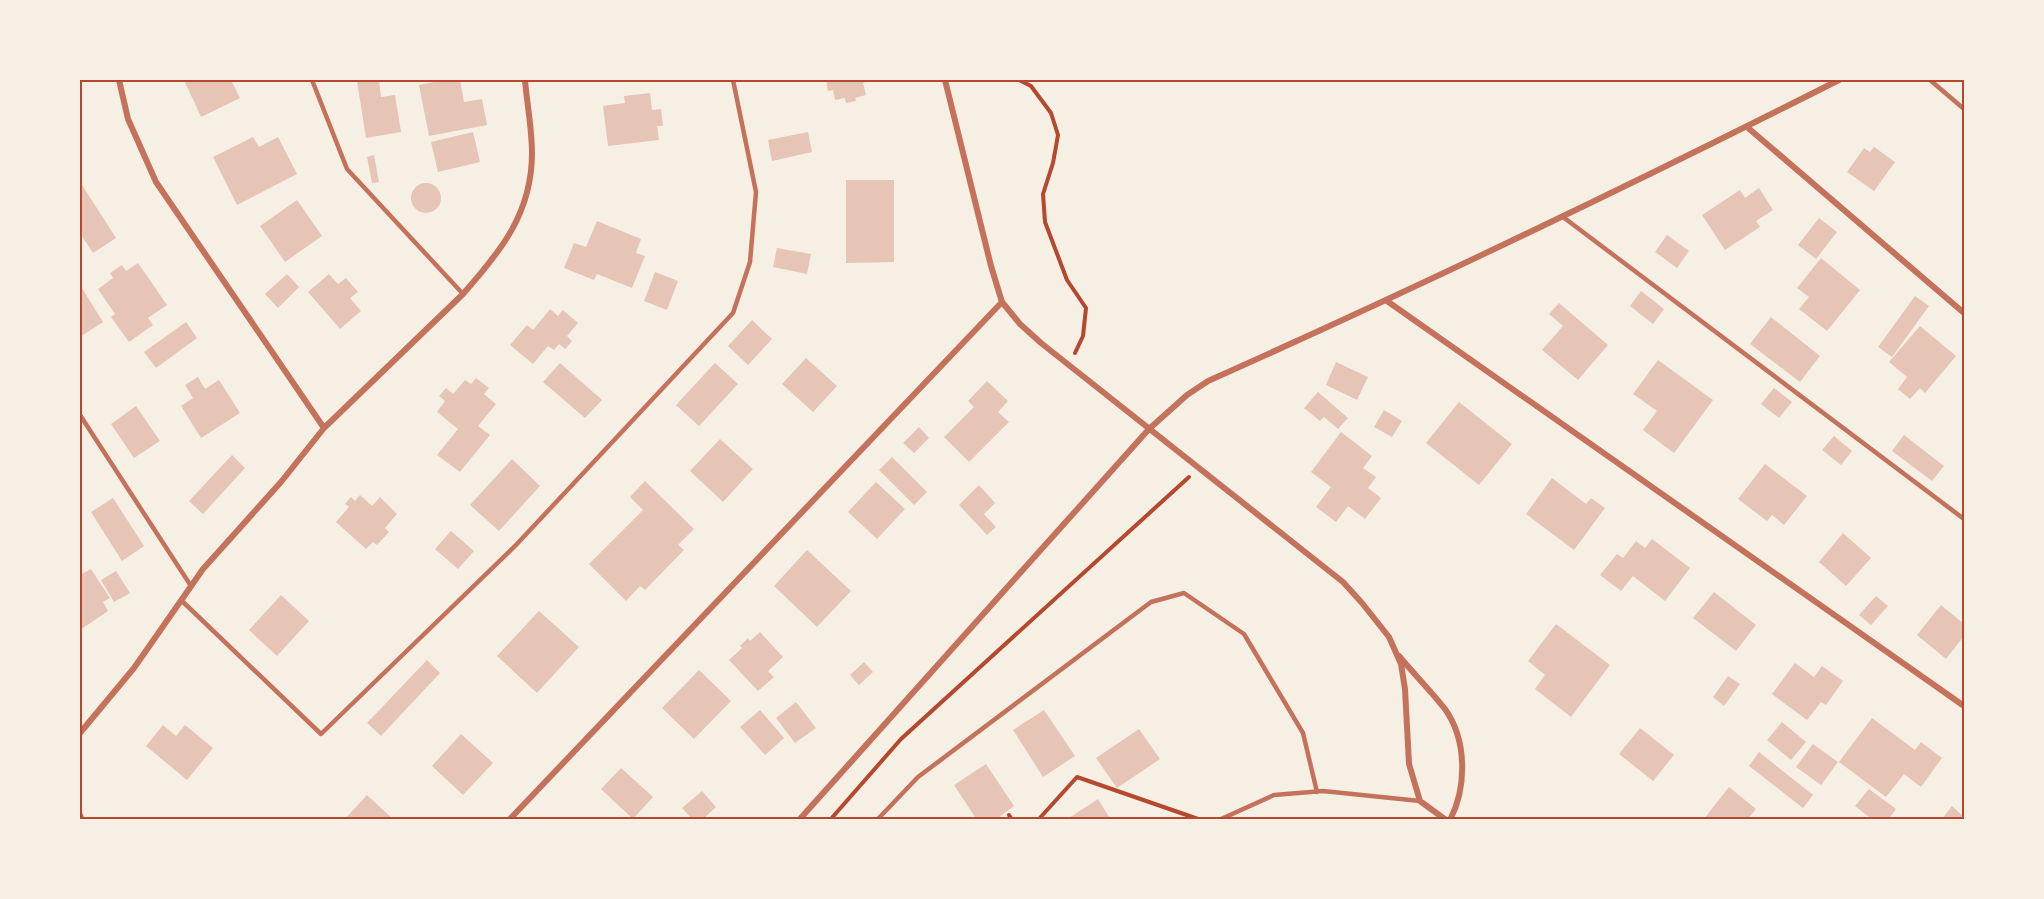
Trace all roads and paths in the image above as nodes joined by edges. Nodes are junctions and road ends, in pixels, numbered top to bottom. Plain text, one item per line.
1 (119, 80) edge
2 (312, 80) edge
3 (525, 80) edge
4 (733, 80) edge
5 (945, 80) edge
6 (1019, 80) edge
7 (1839, 80) edge
8 (1930, 80) edge
9 (1965, 109) edge
10 (1747, 126) junction
11 (1563, 217) junction
12 (463, 294) junction
13 (1387, 301) junction
14 (1002, 302) junction
15 (1965, 313) edge
16 (1069, 367) junction
17 (80, 415) edge
18 (324, 428) junction
19 (1149, 429) junction
20 (1199, 469) junction
21 (1965, 519) edge
22 (191, 586) junction
23 (181, 600) junction
24 (1395, 651) junction
25 (1965, 706) edge
26 (80, 733) edge
27 (1317, 792) junction
28 (1420, 801) junction
29 (80, 815) edge
30 (1009, 815) dead end
31 (82, 819) edge
32 (509, 819) edge
33 (799, 819) edge
34 (830, 819) edge
35 (877, 819) edge
36 (1012, 819) edge
37 (1038, 819) edge
38 (1201, 819) edge
39 (1219, 819) edge
40 (1448, 819) edge

1 - 18 street
2 - 12 lane
3 - 12 street
4 - 23 lane
5 - 14 street
6 - 16 path
7 - 10 street
8 - 9 lane
10 - 11 street
10 - 15 street
11 - 13 street
11 - 21 lane
12 - 18 street
13 - 19 street
13 - 25 street
14 - 16 street
14 - 32 street
16 - 19 street
17 - 22 lane
18 - 22 street
19 - 20 street
19 - 33 street
20 - 24 street
20 - 34 path
22 - 23 street
23 - 26 street
24 - 28 street
24 - 40 street
27 - 28 lane
27 - 35 lane
27 - 39 lane
28 - 40 street
29 - 31 street
30 - 36 path
37 - 38 path

